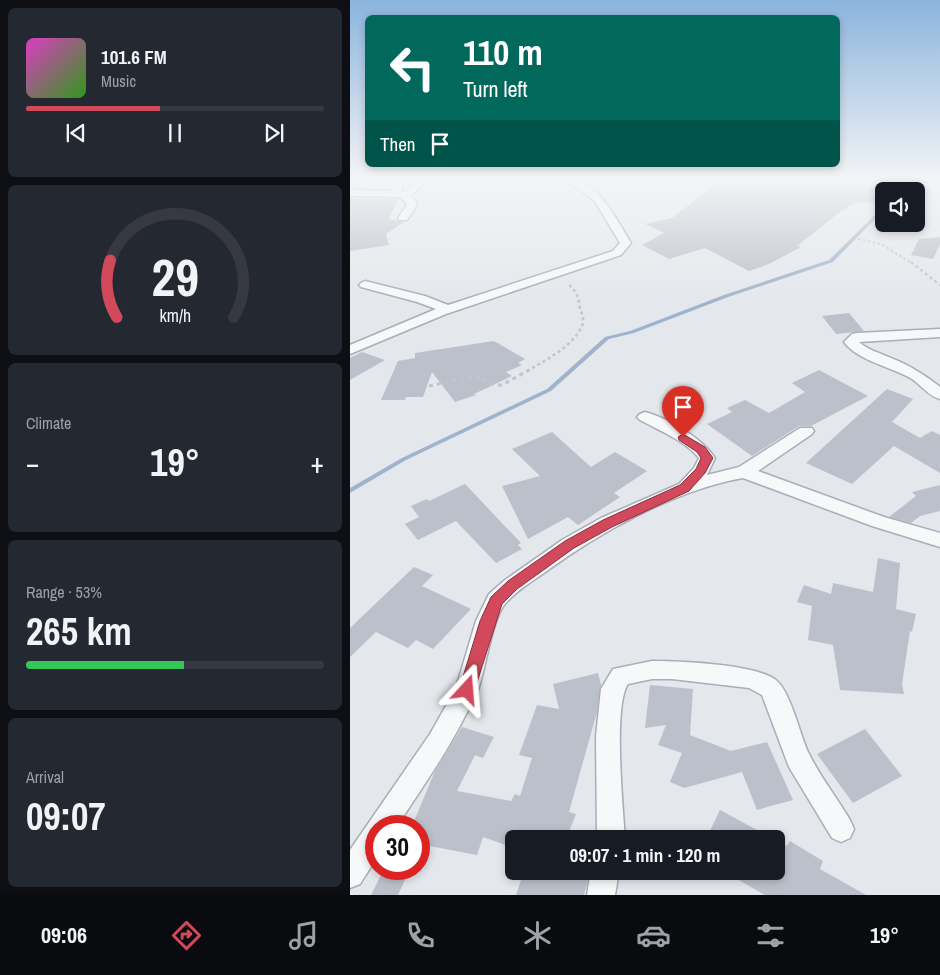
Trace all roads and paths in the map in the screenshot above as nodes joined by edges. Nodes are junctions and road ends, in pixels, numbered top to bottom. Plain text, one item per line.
1 (612, 220) edge
2 (858, 239) dead end
3 (550, 275) junction
4 (365, 285) dead end
5 (940, 285) edge
6 (447, 309) junction
7 (940, 333) edge
8 (350, 350) edge
9 (429, 386) dead end
10 (940, 394) edge
11 (645, 417) dead end
12 (806, 431) dead end
13 (744, 472) junction
14 (685, 488) junction
15 (940, 540) edge
16 (389, 815) edge
17 (841, 829) dead end
18 (610, 830) edge
19 (365, 852) edge
20 (350, 874) edge
21 (604, 880) edge
22 (601, 895) edge

1 - 3 street
2 - 5 path
3 - 6 street
3 - 9 path
4 - 6 street
6 - 8 street
7 - 10 street
11 - 14 street
12 - 13 street
13 - 14 street
13 - 15 street
14 - 16 street
17 - 18 street
19 - 20 street
21 - 22 street

